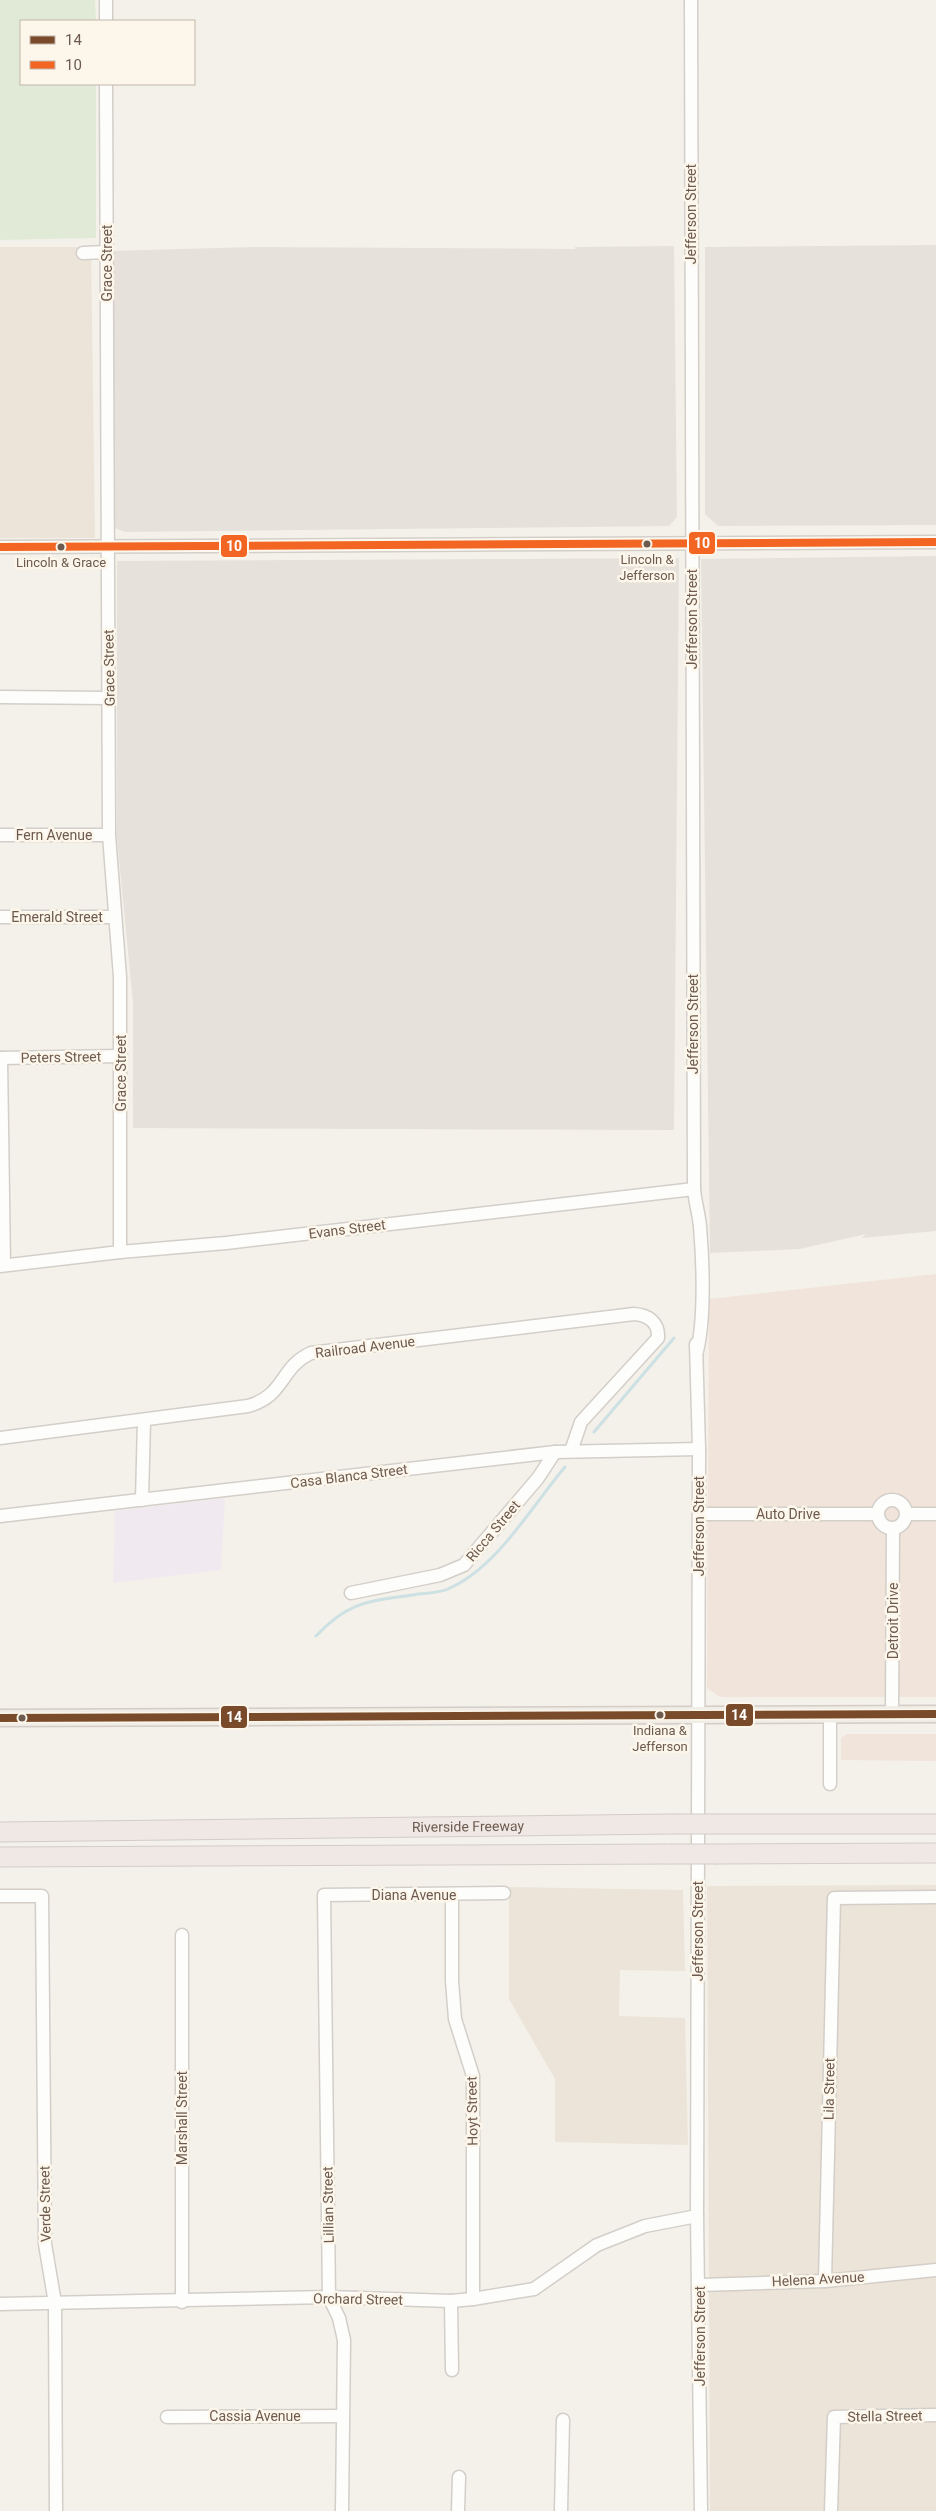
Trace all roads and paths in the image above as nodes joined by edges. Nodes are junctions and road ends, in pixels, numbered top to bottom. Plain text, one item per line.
1 (106, 0) edge
2 (691, 0) edge
3 (106, 20) edge
4 (106, 85) edge
5 (83, 252) dead end
6 (107, 252) junction
7 (936, 542) edge
8 (692, 543) junction
9 (0, 548) edge
10 (107, 548) junction
11 (0, 697) edge
12 (109, 698) junction
13 (0, 835) edge
14 (109, 835) junction
15 (0, 917) edge
16 (115, 917) junction
17 (121, 1056) junction
18 (1, 1058) edge
19 (694, 1189) junction
20 (120, 1252) junction
21 (2, 1266) edge
22 (144, 1420) junction
23 (0, 1438) edge
24 (699, 1449) junction
25 (571, 1451) junction
26 (555, 1452) junction
27 (142, 1500) junction
28 (699, 1514) junction
29 (878, 1514) junction
30 (906, 1514) junction
31 (936, 1514) edge
32 (0, 1516) edge
33 (894, 1528) junction
34 (351, 1593) dead end
35 (698, 1714) junction
36 (830, 1714) junction
37 (892, 1714) junction
38 (936, 1714) edge
39 (0, 1718) edge
40 (830, 1784) dead end
41 (936, 1824) edge
42 (5, 1831) edge
43 (936, 1853) edge
44 (0, 1857) edge
45 (504, 1893) dead end
46 (324, 1895) joint
47 (452, 1895) junction
48 (0, 1896) edge
49 (936, 1897) edge
50 (182, 1935) dead end
51 (697, 2216) junction
52 (936, 2270) edge
53 (825, 2281) junction
54 (700, 2285) junction
55 (329, 2297) junction
56 (473, 2299) junction
57 (451, 2301) junction
58 (182, 2302) junction
59 (55, 2303) junction
60 (0, 2304) edge
61 (452, 2370) dead end
62 (936, 2415) edge
63 (167, 2416) dead end
64 (342, 2416) junction
65 (564, 2420) dead end
66 (459, 2476) dead end
67 (56, 2511) edge
68 (342, 2511) edge
69 (458, 2511) edge
70 (561, 2511) edge
71 (701, 2511) edge
72 (831, 2511) edge

1 - 3 street
2 - 8 street, Jefferson Street
4 - 6 street, Grace Street
5 - 6 street
6 - 10 street, Grace Street
7 - 8 street
8 - 10 street
8 - 19 street, Jefferson Street
9 - 10 street
10 - 12 street, Grace Street
11 - 12 street
12 - 14 street, Grace Street
13 - 14 street, Fern Avenue
14 - 16 street, Grace Street
15 - 16 street, Emerald Street
16 - 17 street, Grace Street
17 - 18 street, Peters Street
17 - 20 street, Grace Street
18 - 21 street
19 - 20 street, Evans Street
19 - 24 street, Jefferson Street
20 - 21 street, Evans Street
22 - 23 street, Railroad Avenue
22 - 25 street, Railroad Avenue
22 - 27 street
24 - 25 street, Casa Blanca Street
24 - 28 street, Jefferson Street
25 - 26 street, Casa Blanca Street
26 - 27 street, Casa Blanca Street
26 - 34 street, Ricca Street
27 - 32 street, Casa Blanca Street
28 - 29 street, Auto Drive
28 - 35 street, Jefferson Street
29 - 30 street
29 - 33 street
30 - 31 street
30 - 33 street
33 - 37 street, Detroit Drive
35 - 36 main road
35 - 39 main road
35 - 51 street, Jefferson Street
36 - 37 main road
36 - 40 street
37 - 38 main road
41 - 42 highway, Riverside Freeway, bridge
43 - 44 highway, Riverside Freeway, bridge
45 - 47 street, Diana Avenue
46 - 47 street, Diana Avenue
46 - 55 street, Lillian Street
47 - 56 street, Hoyt Street
48 - 59 street, Verde Street
49 - 53 street, Lila Street
50 - 58 street, Marshall Street
51 - 54 street, Jefferson Street
51 - 56 street, Orchard Street
52 - 53 street, Helena Avenue
53 - 54 street, Helena Avenue
54 - 71 street, Jefferson Street
55 - 57 street, Orchard Street
55 - 58 street, Orchard Street
55 - 64 street, Lillian Street
56 - 57 street, Orchard Street
57 - 61 street
58 - 59 street, Orchard Street
59 - 60 street, Orchard Street
59 - 67 street, Verde Street
62 - 72 street, Stella Street
63 - 64 street, Cassia Avenue
64 - 68 street, Lillian Street
65 - 70 street
66 - 69 street

